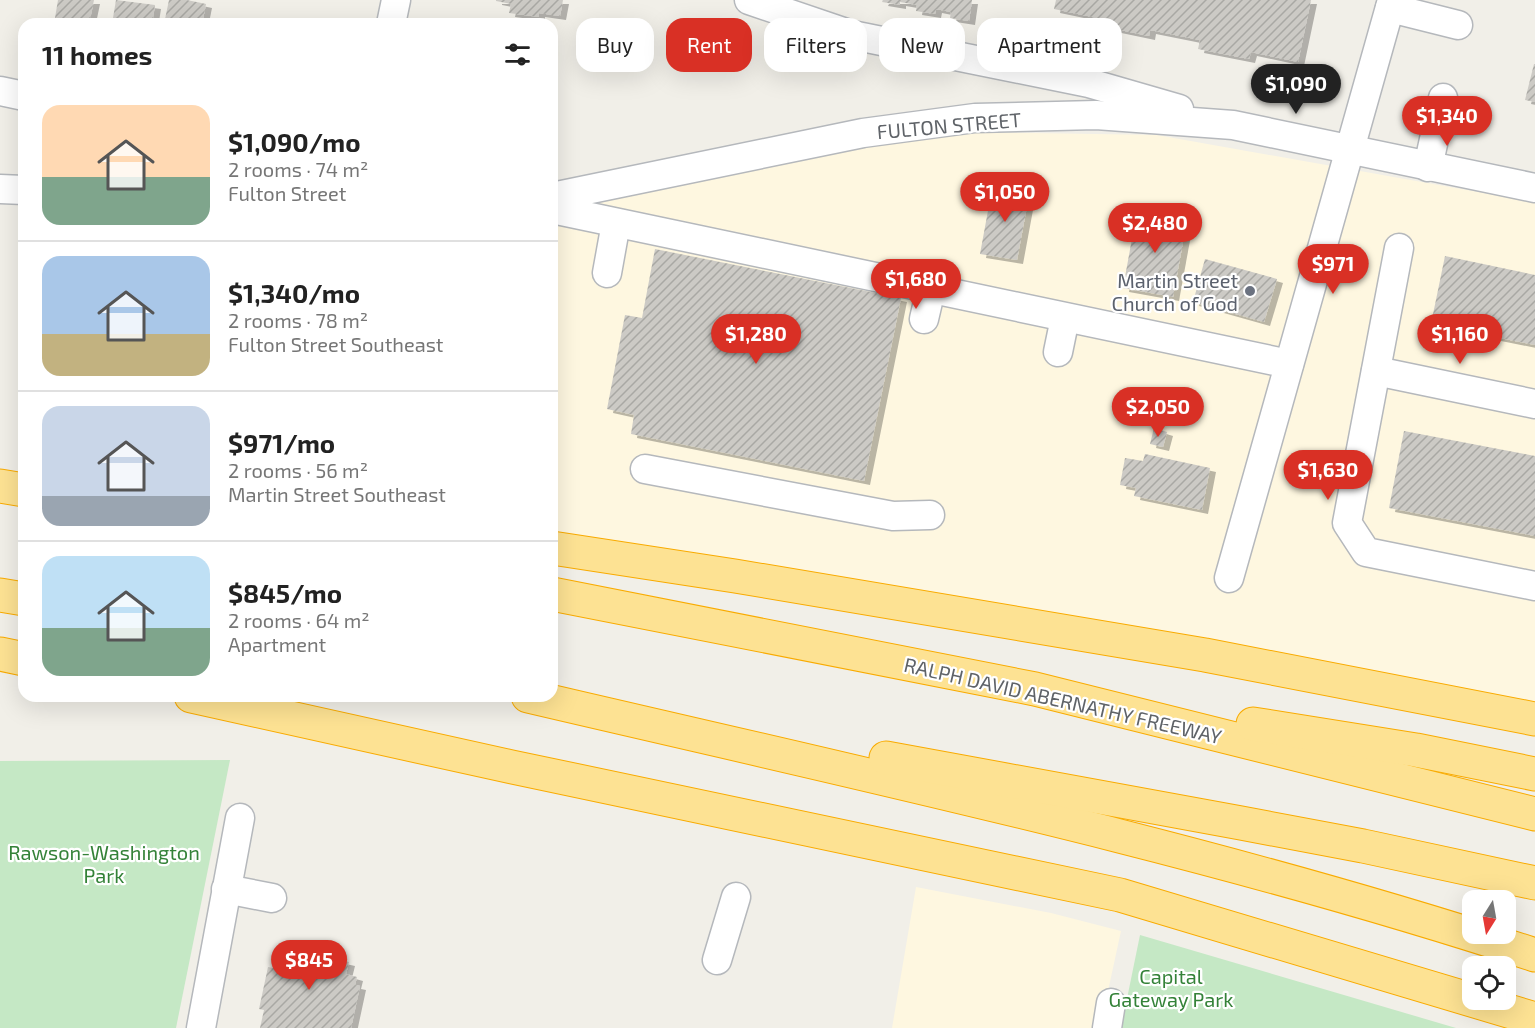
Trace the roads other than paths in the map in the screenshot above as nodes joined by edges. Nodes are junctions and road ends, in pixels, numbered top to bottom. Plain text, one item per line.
1 (396, 0) edge
2 (749, 0) edge
3 (1391, 4) edge
4 (392, 18) edge
5 (1458, 25) dead end
6 (0, 92) edge
7 (18, 95) edge
8 (1443, 98) dead end
9 (1233, 125) junction
10 (1350, 150) junction
11 (1428, 166) junction
12 (1535, 188) edge
13 (0, 189) edge
14 (18, 190) edge
15 (558, 196) edge
16 (558, 210) edge
17 (616, 223) junction
18 (1399, 248) dead end
19 (607, 273) dead end
20 (931, 289) junction
21 (1065, 318) junction
22 (924, 319) dead end
23 (1058, 352) dead end
24 (1289, 364) junction
25 (1376, 371) junction
26 (1535, 404) edge
27 (645, 469) dead end
28 (0, 484) edge
29 (18, 485) edge
30 (18, 488) edge
31 (930, 515) dead end
32 (558, 549) edge
33 (1229, 578) dead end
34 (1535, 586) edge
35 (0, 595) edge
36 (558, 595) edge
37 (18, 598) edge
38 (0, 654) edge
39 (18, 658) edge
40 (1035, 689) junction
41 (558, 698) edge
42 (218, 702) edge
43 (554, 702) edge
44 (1535, 719) edge
45 (1535, 774) edge
46 (1535, 814) edge
47 (240, 818) dead end
48 (1535, 883) edge
49 (226, 890) junction
50 (736, 897) dead end
51 (272, 898) dead end
52 (1535, 954) edge
53 (717, 960) dead end
54 (1535, 1019) edge
55 (201, 1028) edge

1 - 4 street
2 - 9 street
3 - 5 street
3 - 10 street
6 - 7 street
8 - 11 street
9 - 10 street, FULTON STREET
9 - 15 street, FULTON STREET
10 - 11 street, FULTON STREET
10 - 24 street
11 - 12 street, FULTON STREET
13 - 14 street
16 - 17 street
17 - 19 street
17 - 20 street
18 - 25 street
20 - 21 street
20 - 22 street
21 - 23 street
21 - 24 street
24 - 33 street
25 - 26 street
25 - 34 street
27 - 31 street
28 - 29 highway
28 - 30 highway
32 - 44 highway
35 - 37 highway
36 - 40 highway, RALPH DAVID ABERNATHY FREEWAY
38 - 39 highway
40 - 45 highway
40 - 46 highway, RALPH DAVID ABERNATHY FREEWAY
41 - 48 highway
42 - 54 highway
43 - 52 highway
47 - 49 street
49 - 51 street
49 - 55 street
50 - 53 street

